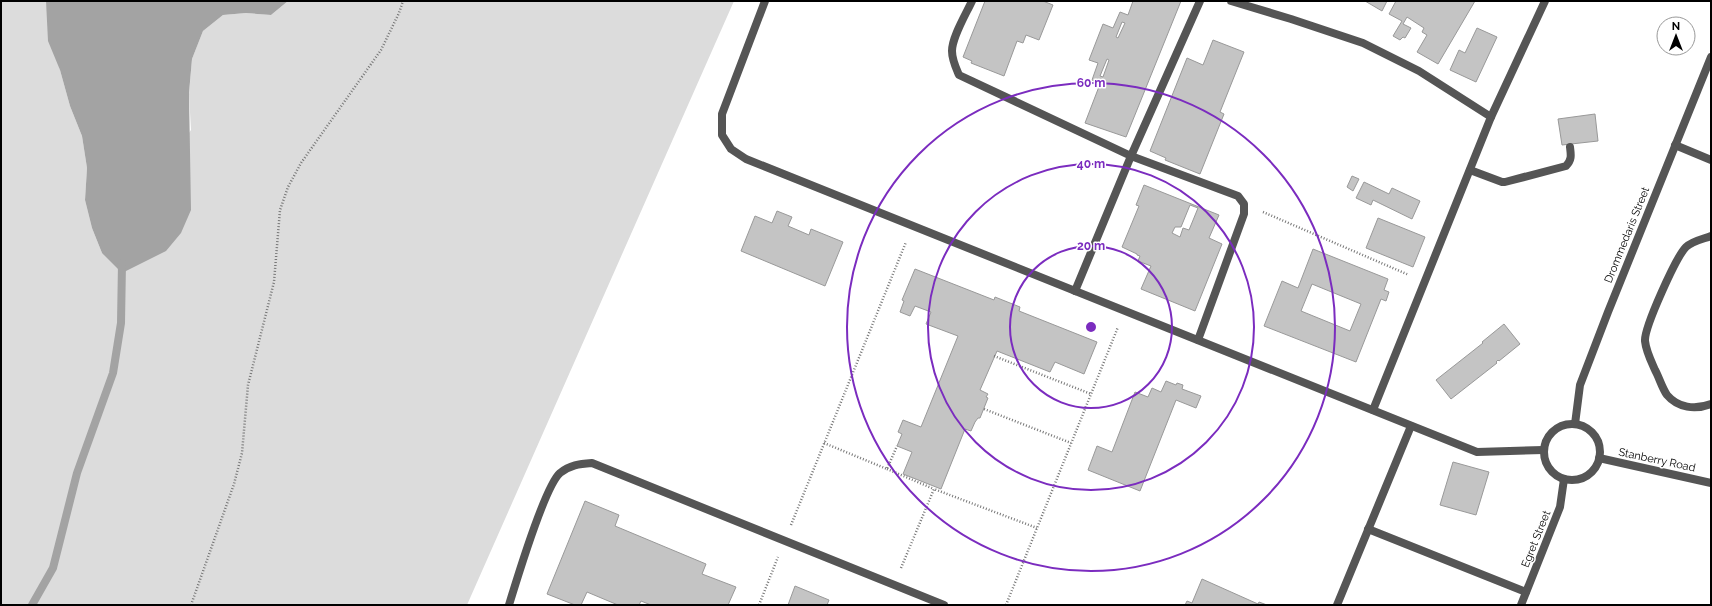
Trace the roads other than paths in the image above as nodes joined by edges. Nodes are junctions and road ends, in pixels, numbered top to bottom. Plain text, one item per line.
1 (765, 1) edge
2 (972, 1) edge
3 (1200, 1) edge
4 (1231, 1) edge
5 (1545, 1) edge
6 (1711, 57) edge
7 (1491, 117) junction
8 (1676, 145) junction
9 (1570, 147) dead end
10 (1131, 156) junction
11 (1711, 160) edge
12 (1470, 170) junction
13 (1711, 236) edge
14 (1075, 291) junction
15 (1198, 340) junction
16 (1711, 404) edge
17 (1372, 410) junction
18 (1575, 424) junction
19 (1411, 426) junction
20 (1543, 450) junction
21 (1599, 458) junction
22 (1564, 479) junction
23 (1711, 483) edge
24 (1368, 529) junction
25 (1526, 592) junction
26 (509, 605) edge
27 (944, 605) edge
28 (1337, 605) edge
29 (1521, 605) edge

1 - 14 street
2 - 10 street
3 - 10 street
4 - 7 street
5 - 7 street
6 - 8 street, Drommedaris Street
7 - 12 street
8 - 11 street
8 - 18 street, Drommedaris Street
9 - 12 street
10 - 14 street
10 - 15 street
12 - 17 street
13 - 16 street
14 - 15 street
15 - 17 street
17 - 19 street
18 - 20 street
18 - 21 street
19 - 20 street
19 - 24 street
20 - 22 street
21 - 22 street
21 - 23 street, Stanberry Road
22 - 25 street, Egret Street
24 - 25 street
24 - 28 street
25 - 29 street, Egret Street
26 - 27 street

